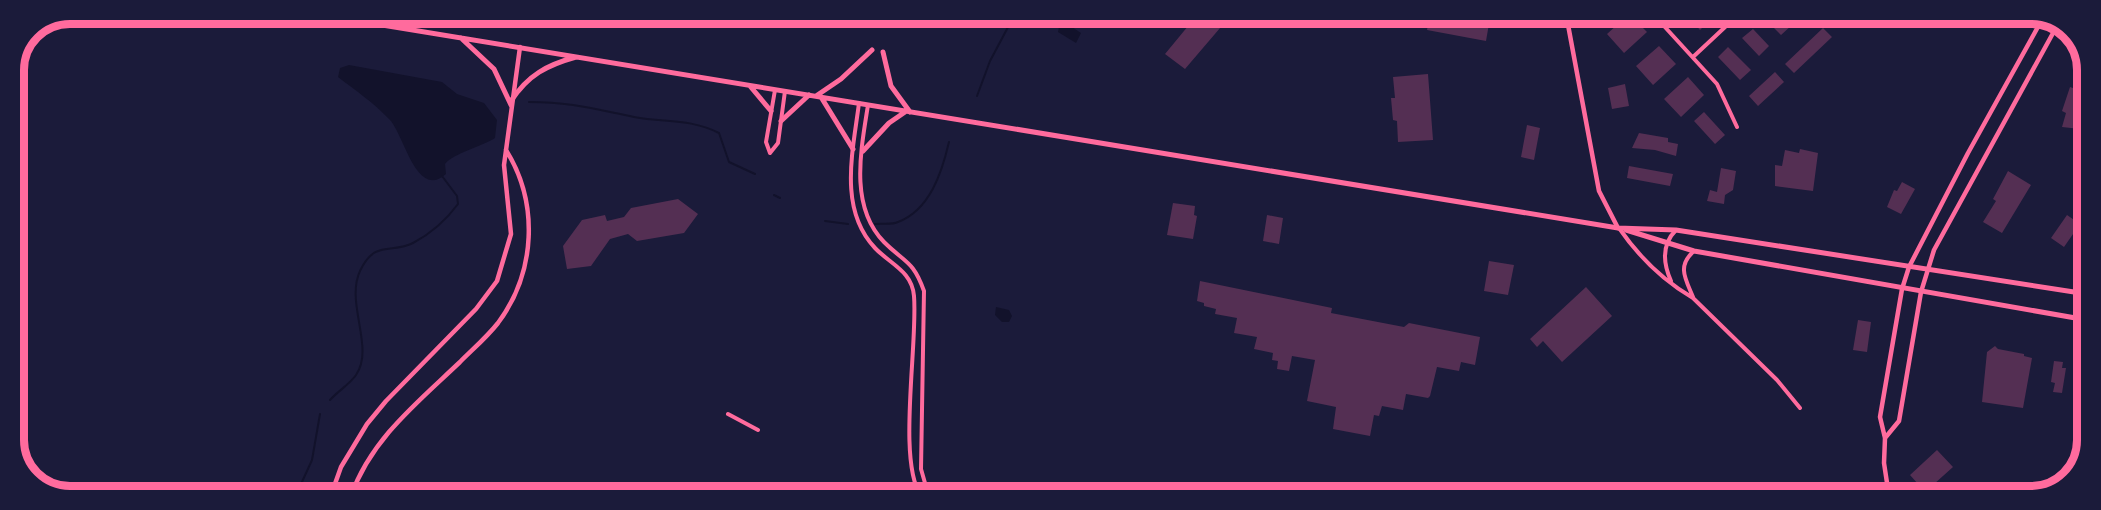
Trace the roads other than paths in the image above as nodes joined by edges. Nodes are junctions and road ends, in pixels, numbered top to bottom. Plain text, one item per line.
1 (375, 24) edge
2 (1568, 24) edge
3 (1662, 24) edge
4 (1729, 24) edge
5 (2039, 25) edge
6 (2054, 30) edge
7 (460, 38) junction
8 (520, 47) junction
9 (872, 51) dead end
10 (882, 52) dead end
11 (577, 57) junction
12 (1693, 57) junction
13 (749, 85) junction
14 (775, 90) junction
15 (785, 91) junction
16 (809, 95) junction
17 (819, 97) junction
18 (511, 103) junction
19 (859, 103) junction
20 (868, 105) junction
21 (771, 111) junction
22 (908, 112) junction
23 (781, 121) junction
24 (1737, 127) dead end
25 (853, 149) junction
26 (506, 150) junction
27 (863, 151) junction
28 (1618, 228) junction
29 (1676, 230) junction
30 (1667, 243) junction
31 (1694, 251) junction
32 (1909, 267) junction
33 (1927, 270) junction
34 (1672, 285) junction
35 (1902, 289) junction
36 (1921, 292) junction
37 (2077, 292) edge
38 (1693, 298) junction
39 (2077, 319) edge
40 (1800, 408) dead end
41 (728, 414) dead end
42 (758, 430) dead end
43 (1885, 438) junction
44 (334, 486) edge
45 (355, 486) edge
46 (917, 486) edge
47 (927, 486) edge
48 (1887, 486) edge

1 - 7 main road
2 - 28 street
3 - 12 street
4 - 12 street
5 - 32 street
6 - 33 street
7 - 8 main road
7 - 18 main road
8 - 11 main road
8 - 18 street
9 - 17 main road
10 - 22 main road
11 - 13 main road
11 - 18 main road
12 - 24 street
13 - 14 main road
13 - 21 main road
14 - 15 main road
14 - 21 street
15 - 16 main road
15 - 23 street
16 - 17 main road
16 - 23 main road
17 - 19 main road
17 - 25 main road
18 - 26 street
19 - 20 main road
19 - 25 street
20 - 22 main road
20 - 27 street
21 - 23 street
22 - 27 main road
22 - 28 main road
25 - 46 street
26 - 44 street
26 - 45 street
27 - 47 street
28 - 29 main road
28 - 30 main road
28 - 34 street
29 - 30 street
29 - 32 main road
30 - 31 main road
30 - 34 street
31 - 35 main road
31 - 38 street
32 - 33 main road
32 - 35 street
33 - 36 street
33 - 37 main road
34 - 38 street
35 - 36 main road
35 - 43 street
36 - 39 main road
36 - 43 street
38 - 40 street
41 - 42 street
43 - 48 street

